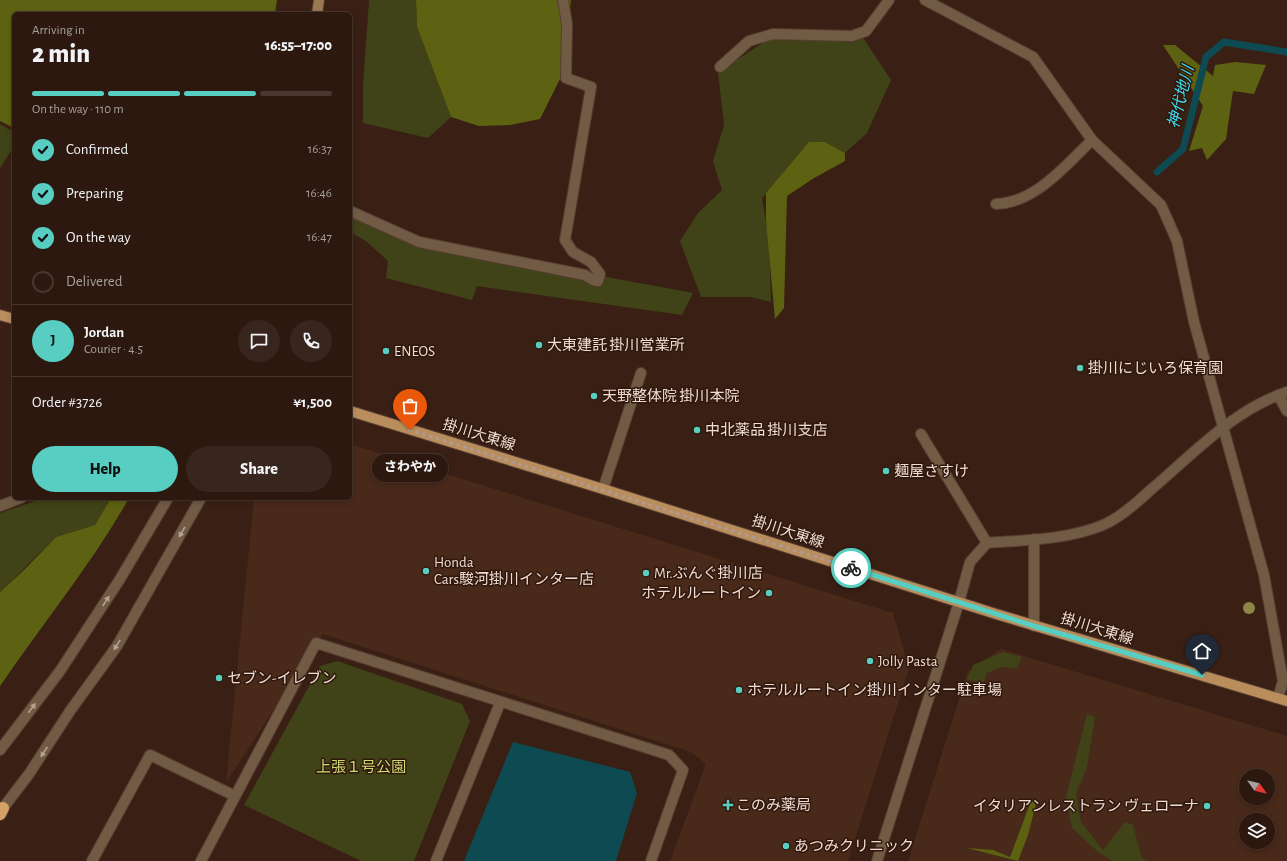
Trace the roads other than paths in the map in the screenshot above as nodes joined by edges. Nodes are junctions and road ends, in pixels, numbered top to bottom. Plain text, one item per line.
1 (319, 0) edge
2 (563, 0) edge
3 (889, 0) edge
4 (925, 0) edge
5 (318, 12) edge
6 (720, 67) dead end
7 (1092, 140) junction
8 (996, 204) dead end
9 (352, 212) edge
10 (0, 316) edge
11 (12, 319) edge
12 (641, 373) dead end
13 (1283, 394) edge
14 (1287, 411) edge
15 (352, 413) edge
16 (1223, 427) junction
17 (921, 434) dead end
18 (603, 489) junction
19 (16, 500) edge
20 (167, 500) edge
21 (200, 500) edge
22 (0, 506) edge
23 (1034, 539) junction
24 (987, 543) junction
25 (959, 602) junction
26 (1034, 626) junction
27 (1282, 700) edge
28 (500, 703) junction
29 (0, 750) edge
30 (235, 796) junction
31 (1, 811) edge
32 (92, 861) edge
33 (201, 861) edge
34 (436, 861) edge
35 (651, 861) edge
36 (877, 861) edge

1 - 5 main road
2 - 9 street
3 - 6 street
4 - 7 street
7 - 8 street
7 - 16 street
10 - 11 main road
12 - 18 street
13 - 14 street
13 - 16 street
15 - 18 main road, 掛川大東線
16 - 23 street
16 - 27 street
17 - 24 street
18 - 25 main road, 掛川大東線
19 - 22 street
29 -> 20 street
21 -> 31 street
23 - 24 street
23 - 26 street
24 - 25 street
25 - 26 main road, 掛川大東線
25 - 36 street
26 - 27 main road, 掛川大東線
28 - 30 street
28 - 34 street
28 - 35 street
30 - 32 street
30 - 33 street

